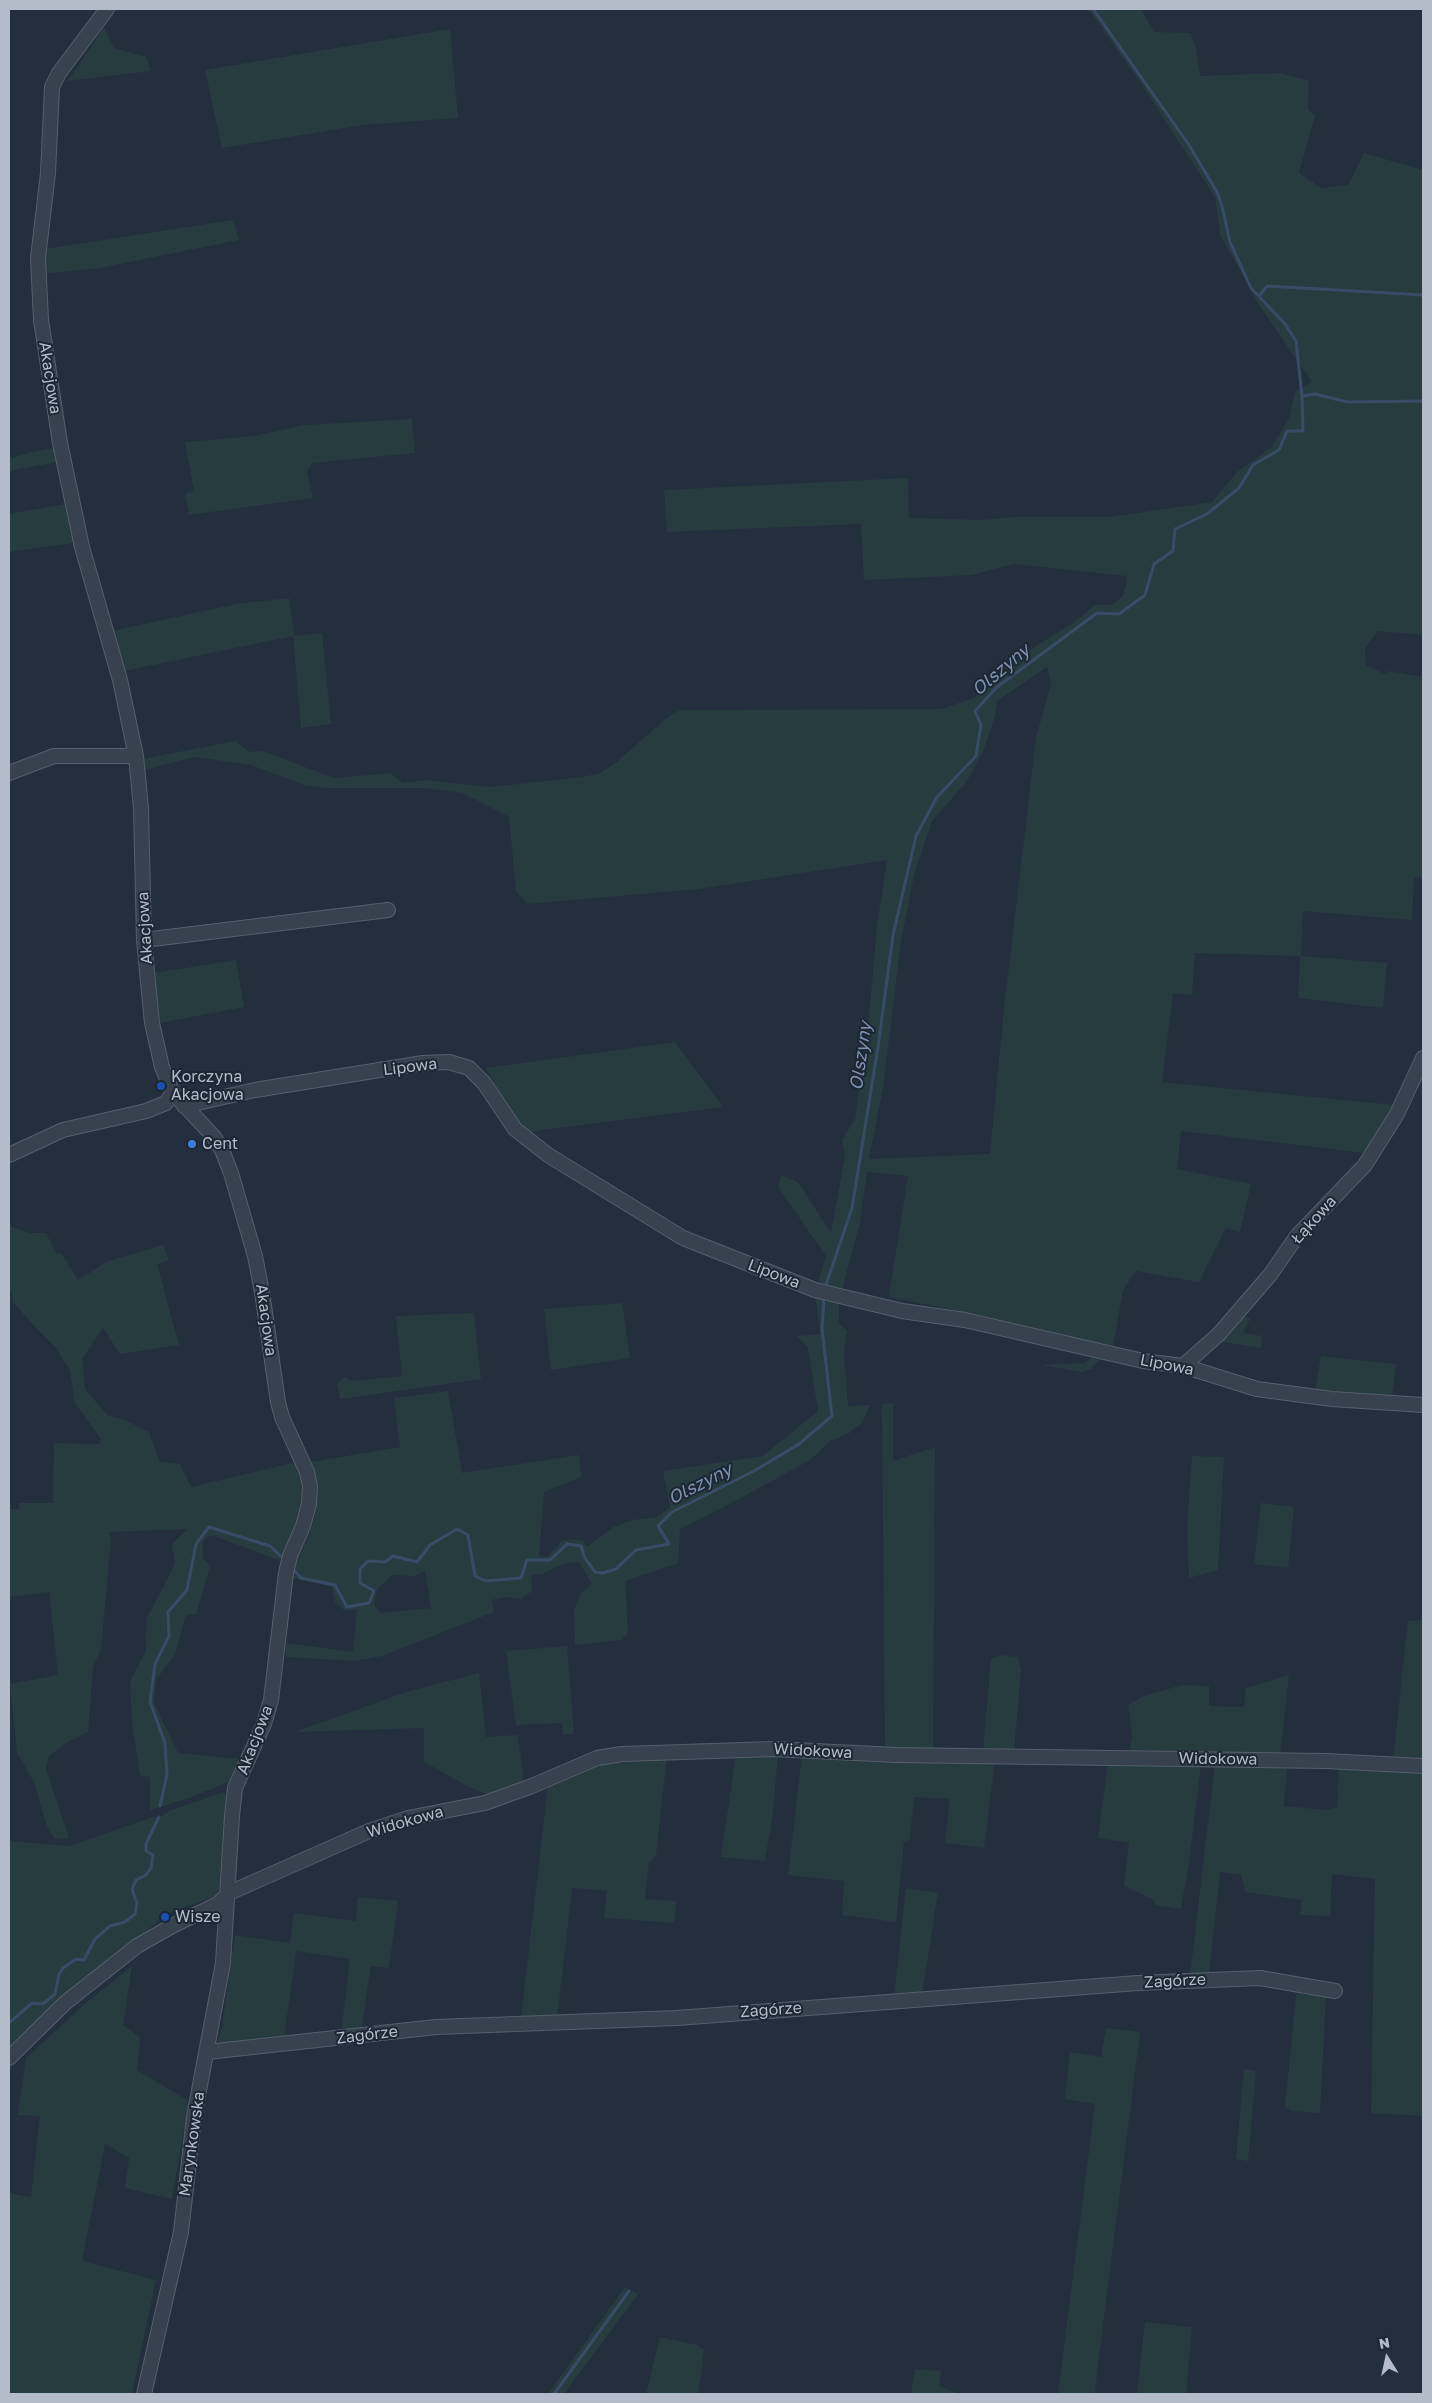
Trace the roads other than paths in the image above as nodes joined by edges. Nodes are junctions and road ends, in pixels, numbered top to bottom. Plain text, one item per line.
1 (108, 9) edge
2 (136, 756) junction
3 (9, 772) edge
4 (388, 910) dead end
5 (144, 940) junction
6 (1423, 1058) edge
7 (173, 1093) junction
8 (184, 1106) junction
9 (9, 1156) edge
10 (1183, 1366) junction
11 (1423, 1405) edge
12 (1423, 1766) edge
13 (229, 1893) junction
14 (1335, 1992) dead end
15 (207, 2052) junction
16 (9, 2058) edge
17 (144, 2394) edge

1 - 2 street, Akacjowa
2 - 3 street
2 - 5 street, Akacjowa
4 - 5 street
5 - 7 street, Akacjowa
6 - 10 street, Łąkowa
7 - 8 street, Akacjowa
7 - 9 street
8 - 10 street, Lipowa
8 - 13 street, Akacjowa
10 - 11 street, Lipowa
12 - 13 street, Widokowa
13 - 15 street, Marynkowska
13 - 16 street
14 - 15 street, Zagórze
15 - 17 street, Marynkowska

